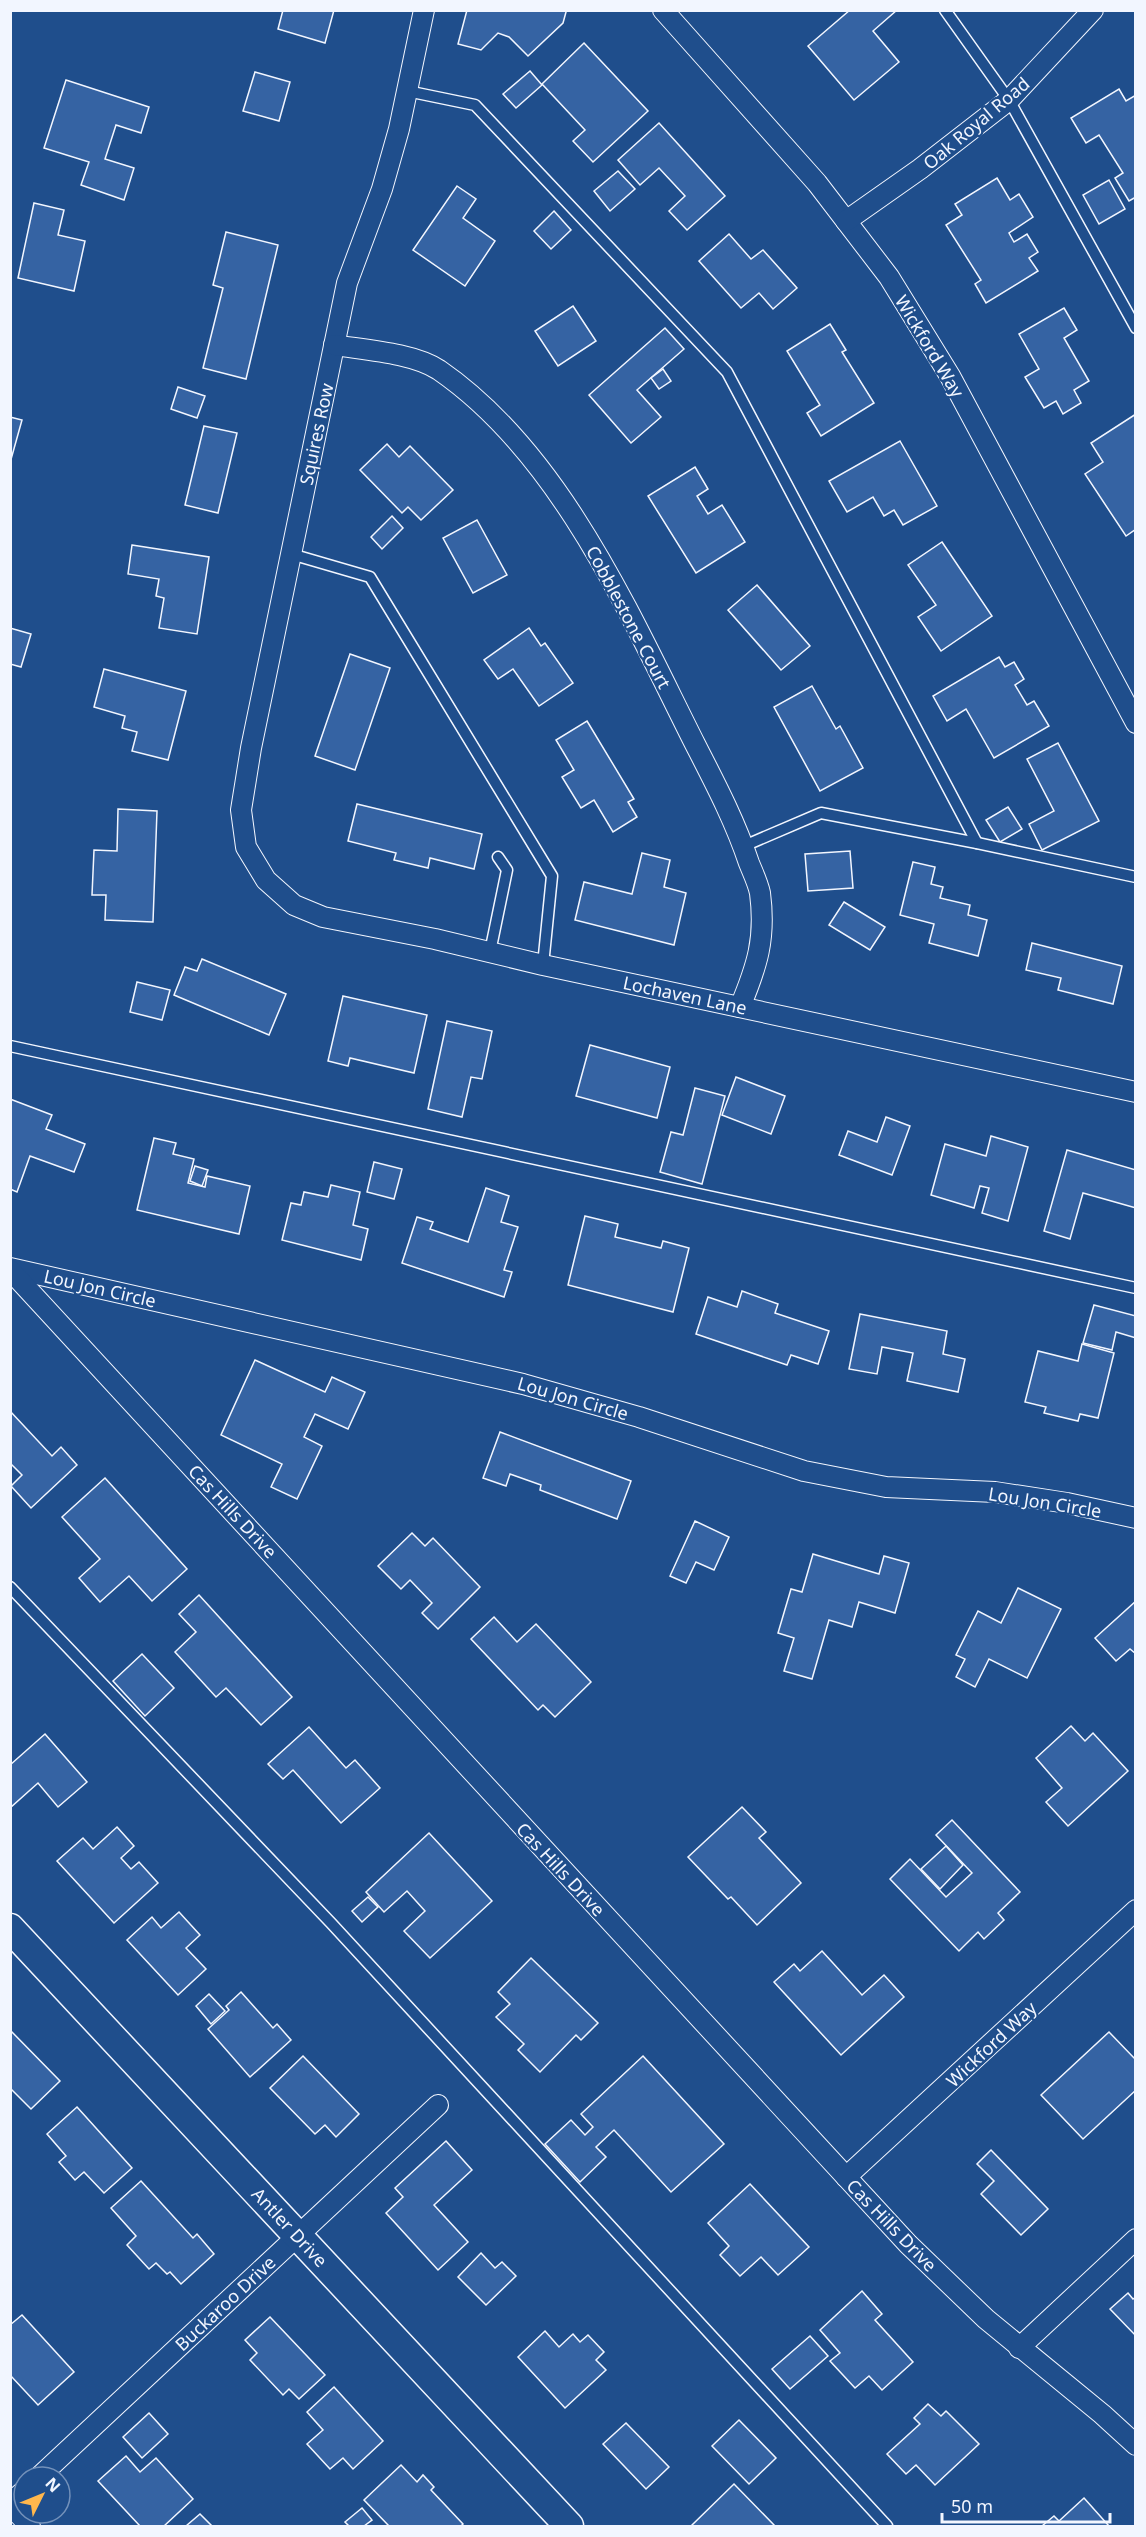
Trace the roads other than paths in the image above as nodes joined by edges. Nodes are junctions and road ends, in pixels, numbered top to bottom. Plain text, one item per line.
1 (424, 10) edge
2 (663, 10) edge
3 (945, 10) edge
4 (1093, 10) edge
5 (407, 91) junction
6 (1009, 100) junction
7 (846, 221) junction
8 (1136, 328) edge
9 (334, 345) junction
10 (291, 554) junction
11 (1136, 723) edge
12 (977, 843) junction
13 (744, 846) junction
14 (498, 856) dead end
15 (255, 862) joint
16 (1136, 878) edge
17 (490, 952) junction
18 (543, 965) junction
19 (740, 1007) junction
20 (10, 1046) edge
21 (1136, 1092) edge
22 (10, 1269) edge
23 (1136, 1288) edge
24 (1136, 1518) edge
25 (10, 1587) edge
26 (1136, 1910) edge
27 (10, 1928) edge
28 (438, 2105) dead end
29 (846, 2177) junction
30 (298, 2235) junction
31 (1136, 2239) edge
32 (1019, 2348) junction
33 (1136, 2445) edge
34 (52, 2465) edge
35 (10, 2504) edge
36 (30, 2526) edge
37 (569, 2526) edge
38 (887, 2526) edge

1 - 5 street, Squires Row
2 - 7 street, Wickford Way
3 - 6 lane
4 - 6 street, Oak Royal Road
5 - 9 street, Squires Row
5 - 12 lane
6 - 7 street, Oak Royal Road
6 - 8 lane
7 - 11 street, Wickford Way
9 - 10 street, Squires Row
9 - 13 street, Cobblestone Court
10 - 15 street, Squires Row
10 - 18 lane
12 - 13 lane
12 - 16 lane
13 - 19 street, Cobblestone Court
14 - 17 lane
15 - 17 street, Lochaven Lane
17 - 18 street, Lochaven Lane
18 - 19 street, Lochaven Lane
19 - 21 street, Lochaven Lane
20 - 23 lane
22 - 24 street, Lou Jon Circle
22 - 29 street, Cas Hills Drive
25 - 38 lane
26 - 29 street, Wickford Way
27 - 30 street, Antler Drive
28 - 30 street, Buckaroo Drive
29 - 32 street, Cas Hills Drive
30 - 34 street, Buckaroo Drive
30 - 37 street, Antler Drive
31 - 32 street
32 - 33 street, Cas Hills Drive
35 - 36 street

